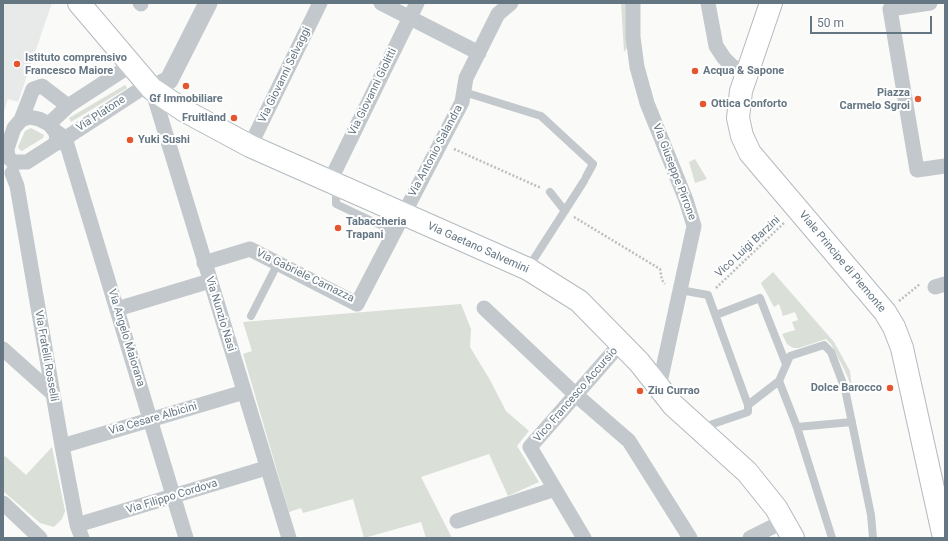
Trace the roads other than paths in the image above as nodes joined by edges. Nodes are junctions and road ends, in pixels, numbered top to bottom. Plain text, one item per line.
1 (79, 3) edge
2 (320, 3) edge
3 (381, 3) edge
4 (417, 3) edge
5 (511, 3) edge
6 (632, 3) edge
7 (708, 3) edge
8 (771, 3) edge
9 (930, 3) edge
10 (205, 5) edge
11 (410, 18) junction
12 (479, 53) junction
13 (131, 65) junction
14 (747, 71) junction
15 (150, 87) junction
16 (464, 92) junction
17 (68, 106) junction
18 (21, 120) junction
19 (56, 134) junction
20 (250, 146) junction
21 (28, 162) junction
22 (6, 166) edge
23 (945, 166) edge
24 (333, 183) junction
25 (550, 192) road end
26 (564, 211) junction
27 (398, 223) junction
28 (204, 263) junction
29 (278, 263) junction
30 (528, 269) junction
31 (210, 281) junction
32 (678, 296) junction
33 (484, 308) dead end
34 (117, 309) junction
35 (716, 315) junction
36 (251, 316) dead end
37 (621, 343) junction
38 (3, 350) edge
39 (786, 364) junction
40 (779, 381) junction
41 (659, 387) junction
42 (244, 392) junction
43 (52, 393) junction
44 (576, 394) junction
45 (748, 405) junction
46 (150, 420) junction
47 (852, 422) junction
48 (797, 427) junction
49 (698, 429) junction
50 (62, 446) junction
51 (266, 468) junction
52 (555, 489) junction
53 (174, 496) junction
54 (3, 504) edge
55 (457, 521) dead end
56 (789, 529) edge
57 (79, 532) edge
58 (40, 538) edge
59 (186, 538) edge
60 (289, 538) edge
61 (584, 538) edge
62 (690, 538) edge
63 (750, 538) edge
64 (832, 538) edge
65 (873, 538) edge
66 (944, 538) edge

1 - 13 main road, Via Gaetano Salvemini
2 - 20 street, Via Giovanni Selvaggi
3 - 11 street
4 - 11 street, Via Giovanni Giolitti
5 - 12 street, Via Antonio Salandra
6 - 32 street, Via Giuseppe Pirrone
7 - 14 street
8 - 14 main road, Viale Principe di Piemonte
9 - 23 street
10 - 15 street
11 - 12 street
11 - 24 street, Via Giovanni Giolitti
12 - 16 street, Via Antonio Salandra
13 - 15 main road, Via Gaetano Salvemini
13 - 17 street
14 - 66 main road, Viale Principe di Piemonte
15 - 19 street, Via Platone
15 - 20 main road, Via Gaetano Salvemini
15 - 28 street, Via Nunzio Nasi
16 - 26 lane
16 - 27 street, Via Antonio Salandra
17 - 18 street
17 - 19 street
18 - 19 street
18 - 22 street
19 - 21 street
19 - 34 street, Via Angelo Maiorana
20 - 24 main road, Via Gaetano Salvemini
21 - 22 street
21 - 22 street
22 - 43 street, Via Fratelli Rosselli
24 - 27 main road, Via Gaetano Salvemini
25 - 26 lane
26 - 30 lane
27 - 29 street, Via Gabriele Carnazza
27 - 30 main road, Via Gaetano Salvemini
28 - 29 street, Via Gabriele Carnazza
28 - 31 street, Via Nunzio Nasi
29 - 36 lane
30 - 37 main road, Via Gaetano Salvemini
31 - 34 street
31 - 42 street, Via Nunzio Nasi
32 - 35 lane
32 - 41 street, Via Giuseppe Pirrone
33 - 44 street
34 - 46 street, Via Angelo Maiorana
35 - 39 lane
35 - 45 lane
37 - 41 main road, Via Gaetano Salvemini
37 - 44 street, Vico Francesco Accursio
38 - 43 street
39 - 40 lane
39 - 47 lane
40 - 45 lane
40 - 48 lane
41 - 49 main road, Via Gaetano Salvemini
42 - 46 street, Via Cesare Albicini
42 - 51 street, Via Nunzio Nasi
43 - 50 street, Via Fratelli Rosselli
44 - 52 street, Vico Francesco Accursio
44 - 62 street
45 - 49 lane
46 - 50 street, Via Cesare Albicini
46 - 53 street, Via Angelo Maiorana
47 - 48 lane
47 - 65 lane
48 - 64 lane
49 - 56 main road, Via Gaetano Salvemini
50 - 57 street, Via Fratelli Rosselli
51 - 53 street, Via Filippo Cordova
51 - 60 street, Via Nunzio Nasi
52 - 55 street
52 - 61 street
53 - 57 street, Via Filippo Cordova
53 - 59 street, Via Angelo Maiorana
54 - 58 street
56 - 63 street

